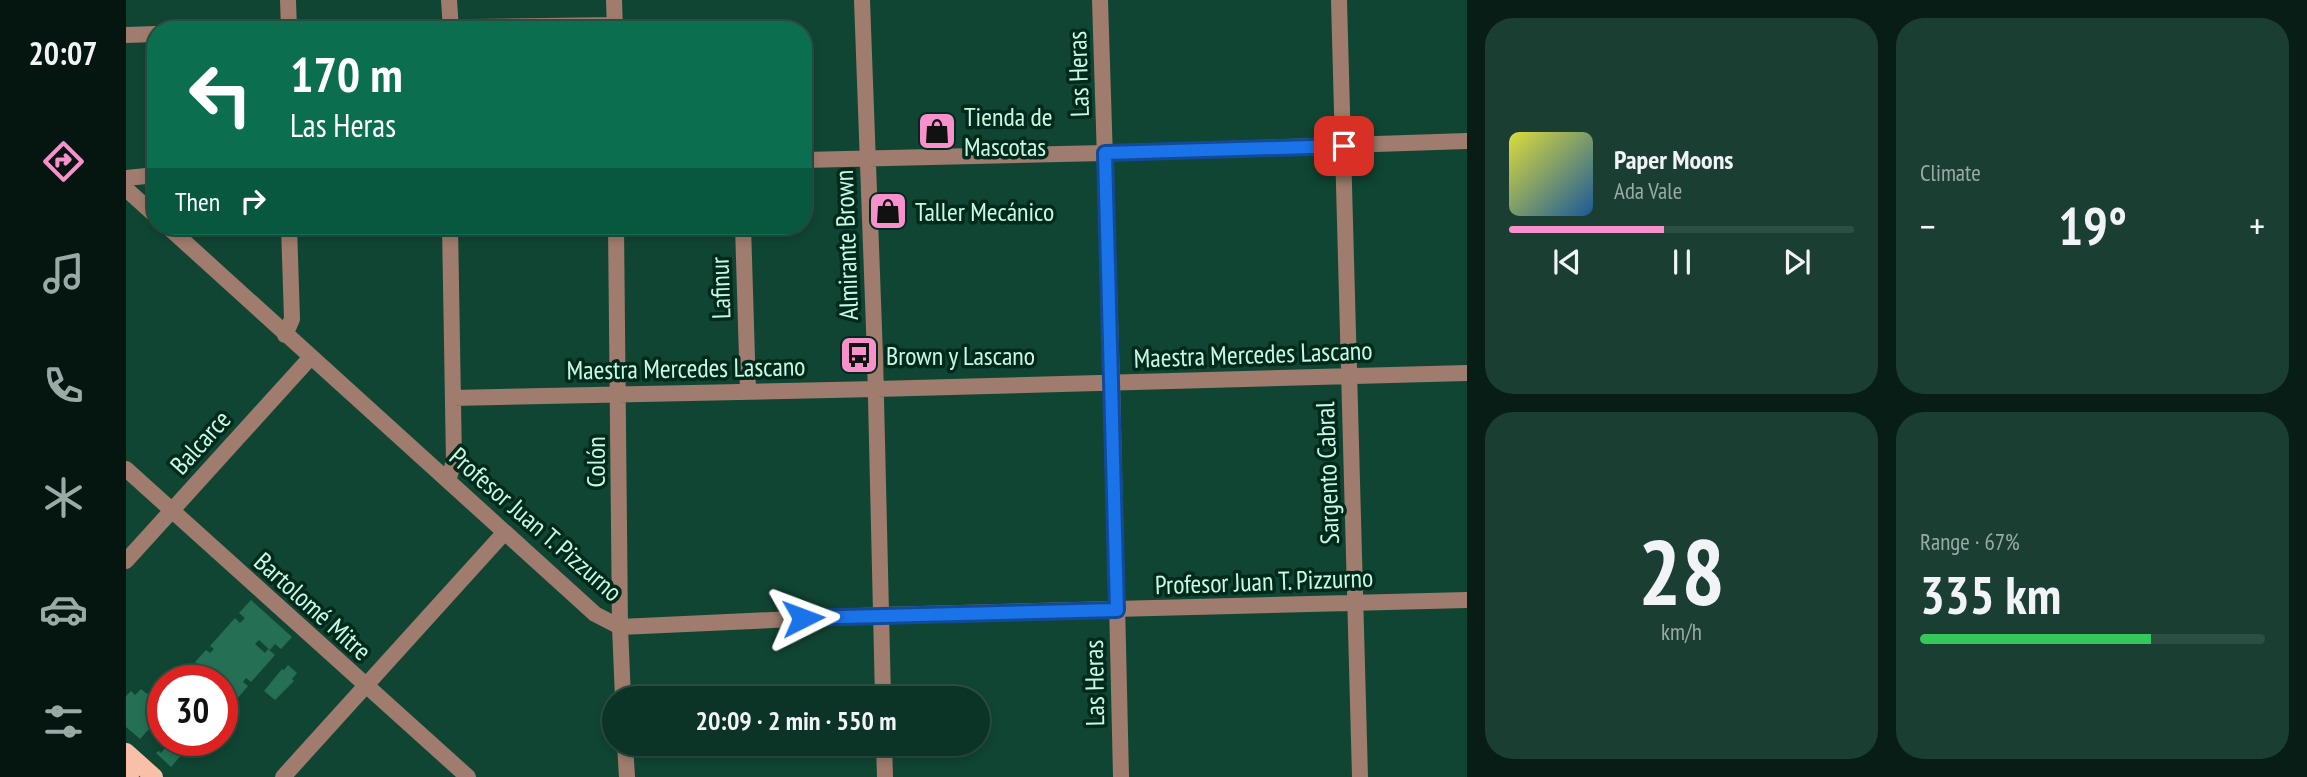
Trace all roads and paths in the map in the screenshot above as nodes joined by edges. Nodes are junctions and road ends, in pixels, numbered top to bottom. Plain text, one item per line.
1 (288, 0) edge
2 (449, 0) edge
3 (614, 0) edge
4 (862, 0) edge
5 (1100, 0) edge
6 (1339, 0) edge
7 (289, 21) edge
8 (450, 21) edge
9 (615, 21) edge
10 (147, 34) edge
11 (126, 35) edge
12 (1467, 141) edge
13 (1344, 146) junction
14 (1105, 153) junction
15 (867, 158) junction
16 (812, 160) edge
17 (147, 177) edge
18 (126, 178) edge
19 (126, 188) edge
20 (147, 208) edge
21 (177, 235) edge
22 (289, 235) edge
23 (450, 235) edge
24 (616, 235) edge
25 (743, 235) edge
26 (285, 335) junction
27 (311, 357) junction
28 (1467, 373) edge
29 (1349, 376) junction
30 (1112, 383) junction
31 (876, 389) junction
32 (748, 391) junction
33 (619, 394) junction
34 (453, 398) junction
35 (126, 469) edge
36 (448, 481) junction
37 (171, 509) junction
38 (504, 533) junction
39 (126, 561) edge
40 (1467, 600) edge
41 (1356, 603) junction
42 (1117, 610) junction
43 (881, 615) junction
44 (621, 627) junction
45 (365, 686) junction
46 (623, 686) edge
47 (883, 686) edge
48 (126, 752) edge
49 (626, 756) edge
50 (884, 756) edge
51 (126, 774) edge
52 (130, 777) edge
53 (154, 777) edge
54 (283, 777) edge
55 (468, 777) edge
56 (627, 777) edge
57 (885, 777) edge
58 (1121, 777) edge
59 (1360, 777) edge

1 - 7 street
2 - 8 street
3 - 9 street
4 - 15 street, Almirante Brown
5 - 14 street, Las Heras
6 - 13 street, Sargento Cabral
10 - 11 street
12 - 13 street
13 - 14 street
13 - 29 street, Sargento Cabral
14 - 15 street
14 - 30 street, Las Heras
15 - 16 street
15 - 31 street, Almirante Brown
17 - 18 street
19 - 20 street
21 - 26 street, Profesor Juan T. Pizzurno
22 - 26 street
23 - 34 street
24 - 33 street, Colón
25 - 32 street, Lafinur
26 - 27 street, Profesor Juan T. Pizzurno
27 - 36 street, Profesor Juan T. Pizzurno
27 - 37 street, Balcarce
28 - 29 street, Maestra Mercedes Lascano
29 - 30 street, Maestra Mercedes Lascano
29 - 41 street, Sargento Cabral
30 - 31 street, Maestra Mercedes Lascano
30 - 42 street, Las Heras
31 - 32 street, Maestra Mercedes Lascano
31 - 43 street, Almirante Brown
32 - 33 street, Maestra Mercedes Lascano
33 - 34 street, Maestra Mercedes Lascano
33 - 44 street, Colón
34 - 36 street
35 - 37 street, Bartolomé Mitre
36 - 38 street, Profesor Juan T. Pizzurno
37 - 39 street, Balcarce
37 - 45 street, Bartolomé Mitre
38 - 44 street, Profesor Juan T. Pizzurno
38 - 45 street
40 - 41 street, Profesor Juan T. Pizzurno
41 - 42 street, Profesor Juan T. Pizzurno
41 - 59 street, Sargento Cabral
42 - 43 street, Profesor Juan T. Pizzurno
42 - 58 street, Las Heras
43 - 44 street, Profesor Juan T. Pizzurno
43 - 47 street, Almirante Brown
44 - 46 street, Colón
45 - 54 street
45 - 55 street, Bartolomé Mitre
48 - 53 main road
49 - 56 street
50 - 57 street
51 - 52 main road

